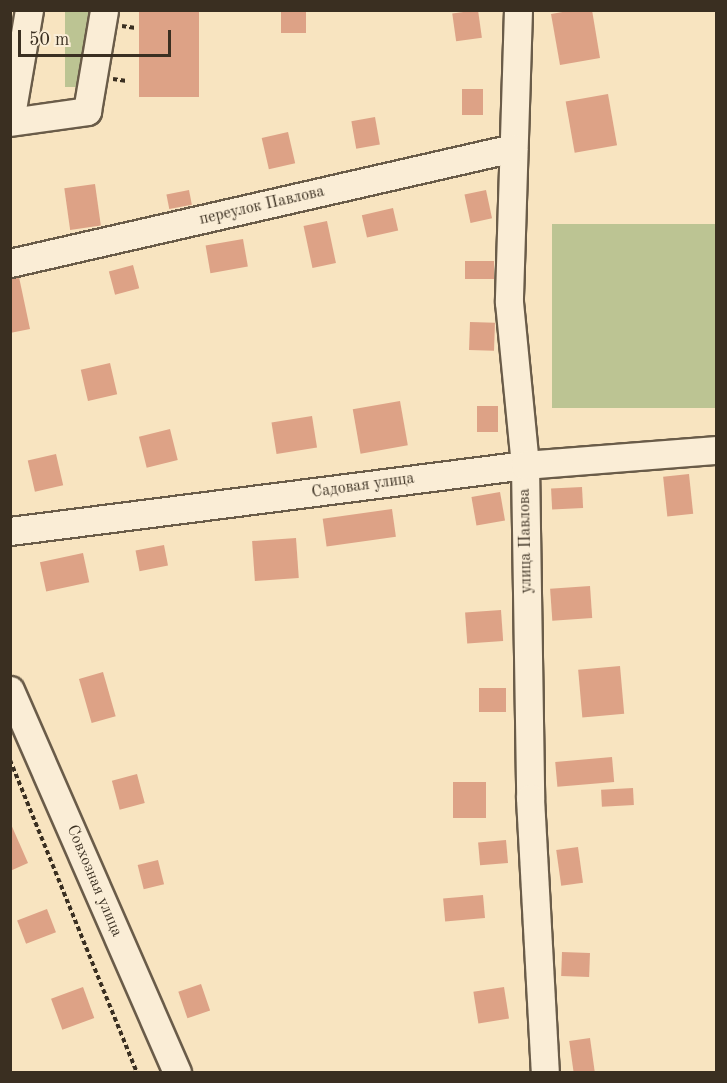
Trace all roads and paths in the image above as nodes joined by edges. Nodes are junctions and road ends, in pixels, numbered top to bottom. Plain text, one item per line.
1 (29, 10) edge
2 (104, 10) edge
3 (518, 10) edge
4 (10, 121) edge
5 (513, 148) junction
6 (10, 263) edge
7 (717, 450) edge
8 (525, 465) junction
9 (10, 531) edge
10 (10, 690) edge
11 (10, 760) edge
12 (137, 1072) edge
13 (177, 1072) edge
14 (545, 1072) edge

1 - 4 street
2 - 4 street
3 - 5 street, улица Павлова
5 - 6 street, переулок Павлова
5 - 8 street, улица Павлова
7 - 8 street, Садовая улица
8 - 9 street, Садовая улица
8 - 14 street, улица Павлова
10 - 13 street, Совхозная улица
11 - 12 path

